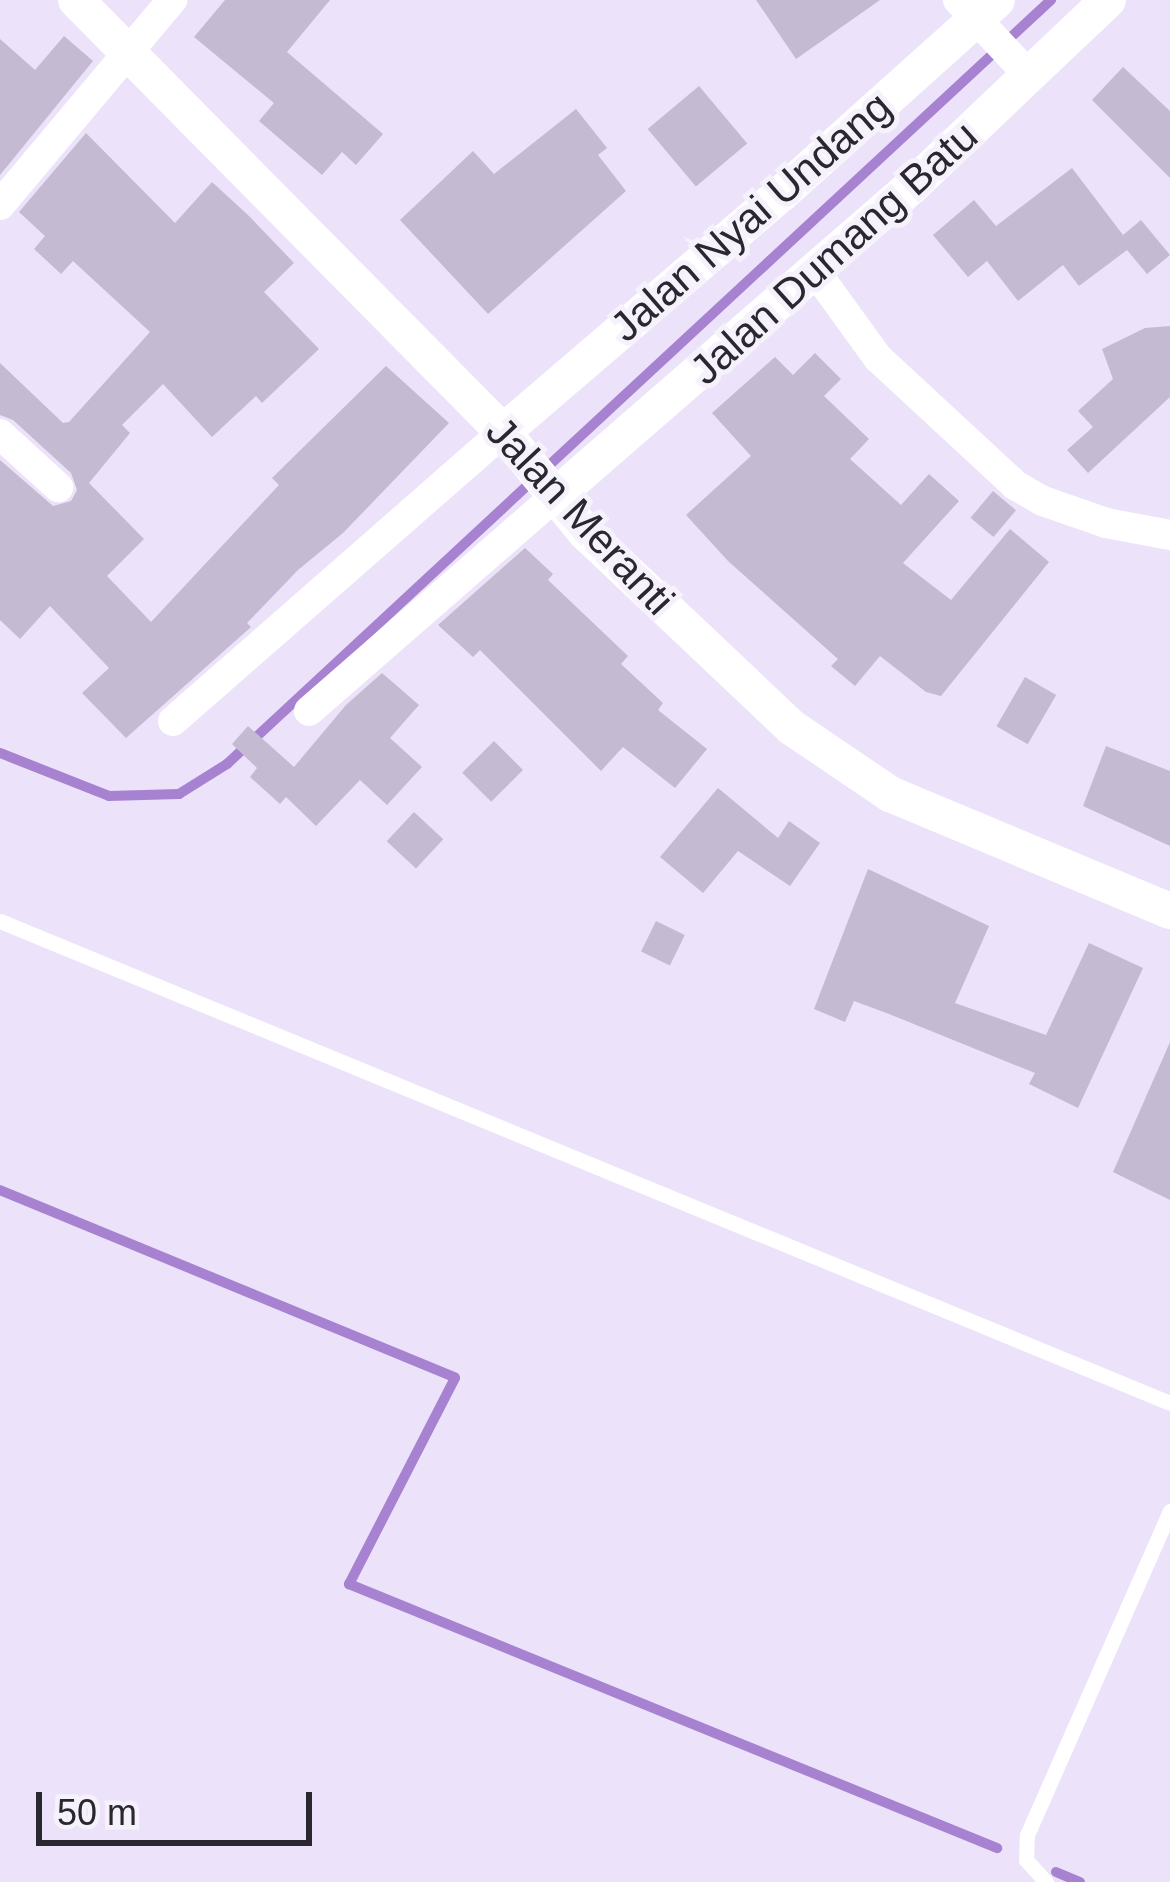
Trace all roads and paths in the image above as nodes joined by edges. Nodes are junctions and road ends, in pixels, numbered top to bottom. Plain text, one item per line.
1 (76, 0) edge
2 (172, 0) edge
3 (1108, 0) edge
4 (979, 13) edge
5 (126, 52) junction
6 (1022, 69) junction
7 (0, 205) edge
8 (815, 272) junction
9 (0, 434) edge
10 (528, 465) junction
11 (58, 487) dead end
12 (1170, 535) edge
13 (309, 711) dead end
14 (173, 721) dead end
15 (1170, 911) edge
16 (0, 921) edge
17 (1170, 1402) edge
18 (1170, 1511) edge
19 (1046, 1882) edge

1 - 5 street, Jalan Meranti
2 - 5 street
3 - 6 street, Jalan Dumang Batu
4 - 6 street
4 - 10 street, Jalan Nyai Undang
5 - 7 street
5 - 10 street, Jalan Meranti
6 - 8 street, Jalan Dumang Batu
8 - 10 street, Jalan Dumang Batu
8 - 12 street
9 - 11 street
10 - 13 street
10 - 14 street
10 - 15 street, Jalan Meranti
16 - 17 lane
18 - 19 lane

